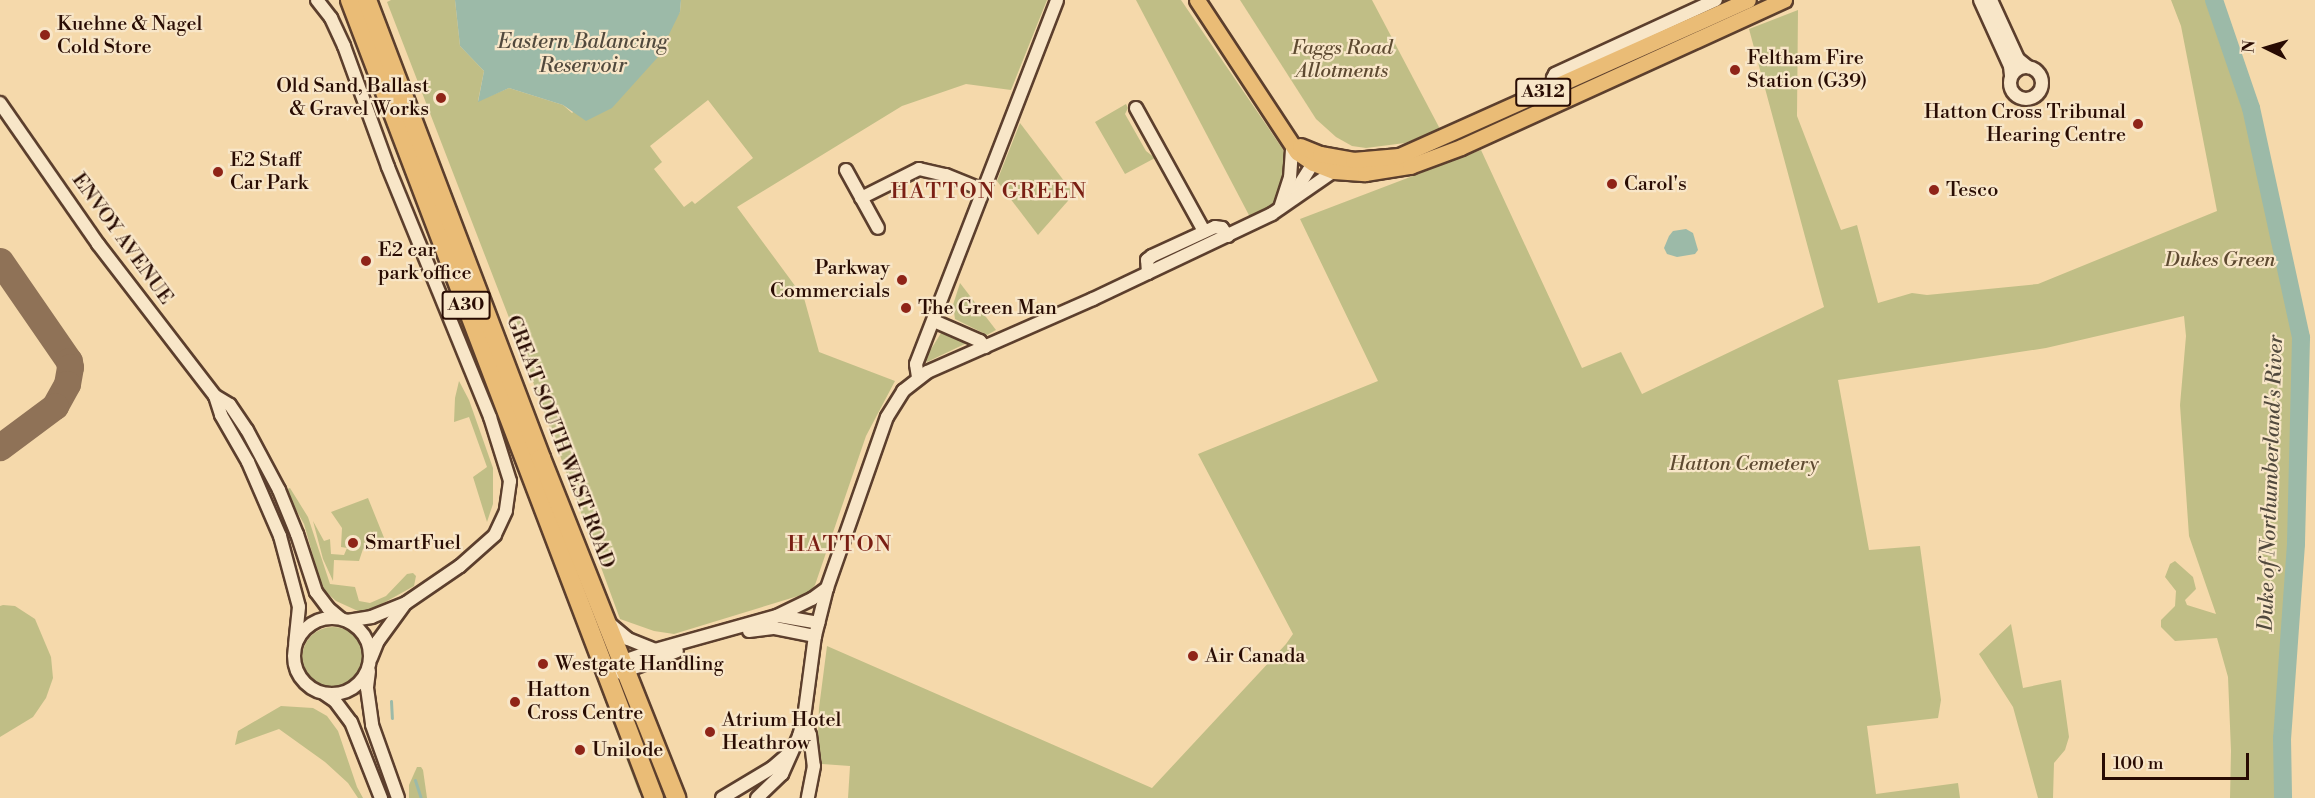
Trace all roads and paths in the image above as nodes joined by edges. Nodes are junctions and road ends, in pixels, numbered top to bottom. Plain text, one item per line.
1 (317, 0) edge
2 (350, 0) edge
3 (367, 0) edge
4 (1057, 0) edge
5 (1197, 0) edge
6 (1716, 0) edge
7 (1748, 0) edge
8 (1784, 0) edge
9 (1980, 0) edge
10 (1991, 0) edge
11 (2028, 67) junction
12 (2011, 76) junction
13 (1553, 88) junction
14 (1559, 102) junction
15 (0, 103) edge
16 (1136, 108) dead end
17 (1288, 141) junction
18 (1316, 159) junction
19 (846, 170) dead end
20 (1334, 171) junction
21 (983, 190) junction
22 (861, 198) junction
23 (1282, 208) junction
24 (878, 228) dead end
25 (1204, 231) junction
26 (1228, 236) junction
27 (1148, 273) junction
28 (934, 321) junction
29 (985, 347) junction
30 (918, 377) junction
31 (215, 396) junction
32 (828, 588) junction
33 (406, 603) junction
34 (777, 615) junction
35 (344, 620) junction
36 (606, 620) junction
37 (818, 623) junction
38 (815, 636) junction
39 (295, 644) junction
40 (655, 650) junction
41 (370, 663) junction
42 (627, 663) junction
43 (605, 674) junction
44 (325, 694) junction
45 (804, 718) junction
46 (792, 750) junction
47 (746, 792) edge
48 (651, 796) edge
49 (381, 798) edge
50 (398, 798) edge
51 (676, 798) edge
52 (722, 798) edge
53 (757, 798) edge
54 (808, 798) edge

1 - 33 street
2 - 43 highway, GREAT SOUTH WEST ROAD / A30
3 - 36 highway, GREAT SOUTH WEST ROAD / A30
4 - 21 street
5 - 17 main road, A312
6 - 13 street
7 - 13 main road, A312
8 - 14 main road, A312
9 - 12 street
10 - 11 street
11 - 12 street
11 - 12 street
13 - 14 street
13 - 18 main road, A312
14 - 20 main road, A312
15 - 31 street, ENVOY AVENUE
16 - 25 street
17 - 18 main road, A312
17 - 23 street
18 - 20 main road, A312
18 - 23 street
19 - 22 street
20 - 23 street
21 - 22 street
21 - 28 street
22 - 24 street
23 - 26 street
25 - 26 street
25 - 27 street
26 - 27 street
27 - 29 street
28 - 29 street
28 - 30 street
29 - 30 street
30 - 32 street
31 - 35 street, ENVOY AVENUE
31 - 39 street, ENVOY AVENUE
32 - 34 street
32 - 37 street
33 - 35 street
33 - 41 street
34 - 37 street
34 - 40 street
35 - 39 street
35 - 41 street
36 - 40 street
36 - 42 highway, GREAT SOUTH WEST ROAD / A30
37 - 38 street
38 - 42 street
38 - 45 street
39 - 44 street
40 - 42 street
41 - 44 street
41 - 50 street
42 - 43 street
42 - 51 highway, GREAT SOUTH WEST ROAD / A30
43 - 48 highway, GREAT SOUTH WEST ROAD / A30
44 - 49 street
45 - 46 street
45 - 54 street
46 - 47 street
46 - 53 street
47 - 52 street

